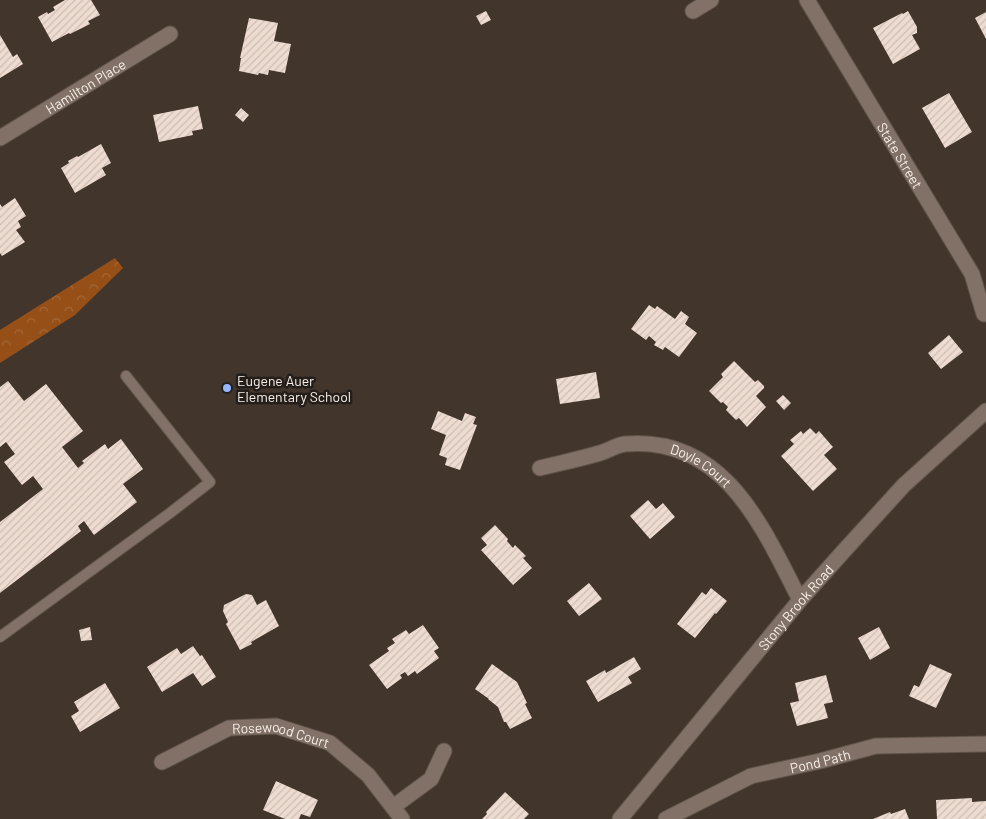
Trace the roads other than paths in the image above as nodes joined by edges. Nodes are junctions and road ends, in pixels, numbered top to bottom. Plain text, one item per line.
1 (710, 0) edge
2 (807, 0) edge
3 (693, 11) dead end
4 (170, 34) dead end
5 (0, 138) edge
6 (984, 314) dead end
7 (126, 376) dead end
8 (986, 411) edge
9 (540, 468) dead end
10 (800, 600) junction
11 (0, 637) edge
12 (986, 744) edge
13 (444, 751) dead end
14 (162, 762) dead end
15 (398, 813) edge
16 (620, 819) edge
17 (666, 819) edge

1 - 3 street
2 - 6 street, State Street
4 - 5 street, Hamilton Place
7 - 11 lane
8 - 10 street, Stony Brook Road
9 - 10 street, Doyle Court
10 - 16 street, Stony Brook Road
12 - 17 street, Pond Path
13 - 15 street
14 - 15 street, Rosewood Court

